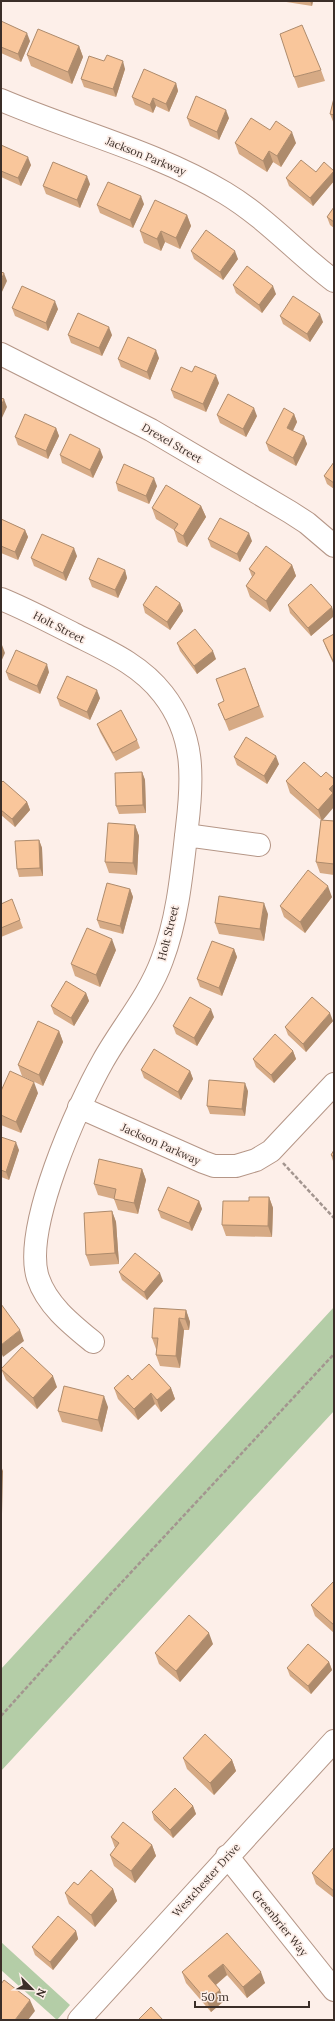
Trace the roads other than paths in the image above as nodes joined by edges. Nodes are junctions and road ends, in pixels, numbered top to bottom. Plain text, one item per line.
1 (1, 100) edge
2 (334, 281) edge
3 (1, 354) edge
4 (334, 546) edge
5 (1, 599) edge
6 (186, 835) junction
7 (259, 845) dead end
8 (334, 1084) edge
9 (80, 1107) junction
10 (93, 1342) dead end
11 (334, 1741) edge
12 (227, 1856) junction
13 (334, 1990) edge
14 (79, 2020) edge

1 - 2 street, Jackson Parkway
3 - 4 street, Drexel Street
5 - 6 street, Holt Street
6 - 7 street
6 - 9 street, Holt Street
8 - 9 street, Jackson Parkway
9 - 10 street, Holt Street
11 - 12 street, Westchester Drive
12 - 13 street, Greenbrier Way
12 - 14 street, Westchester Drive

